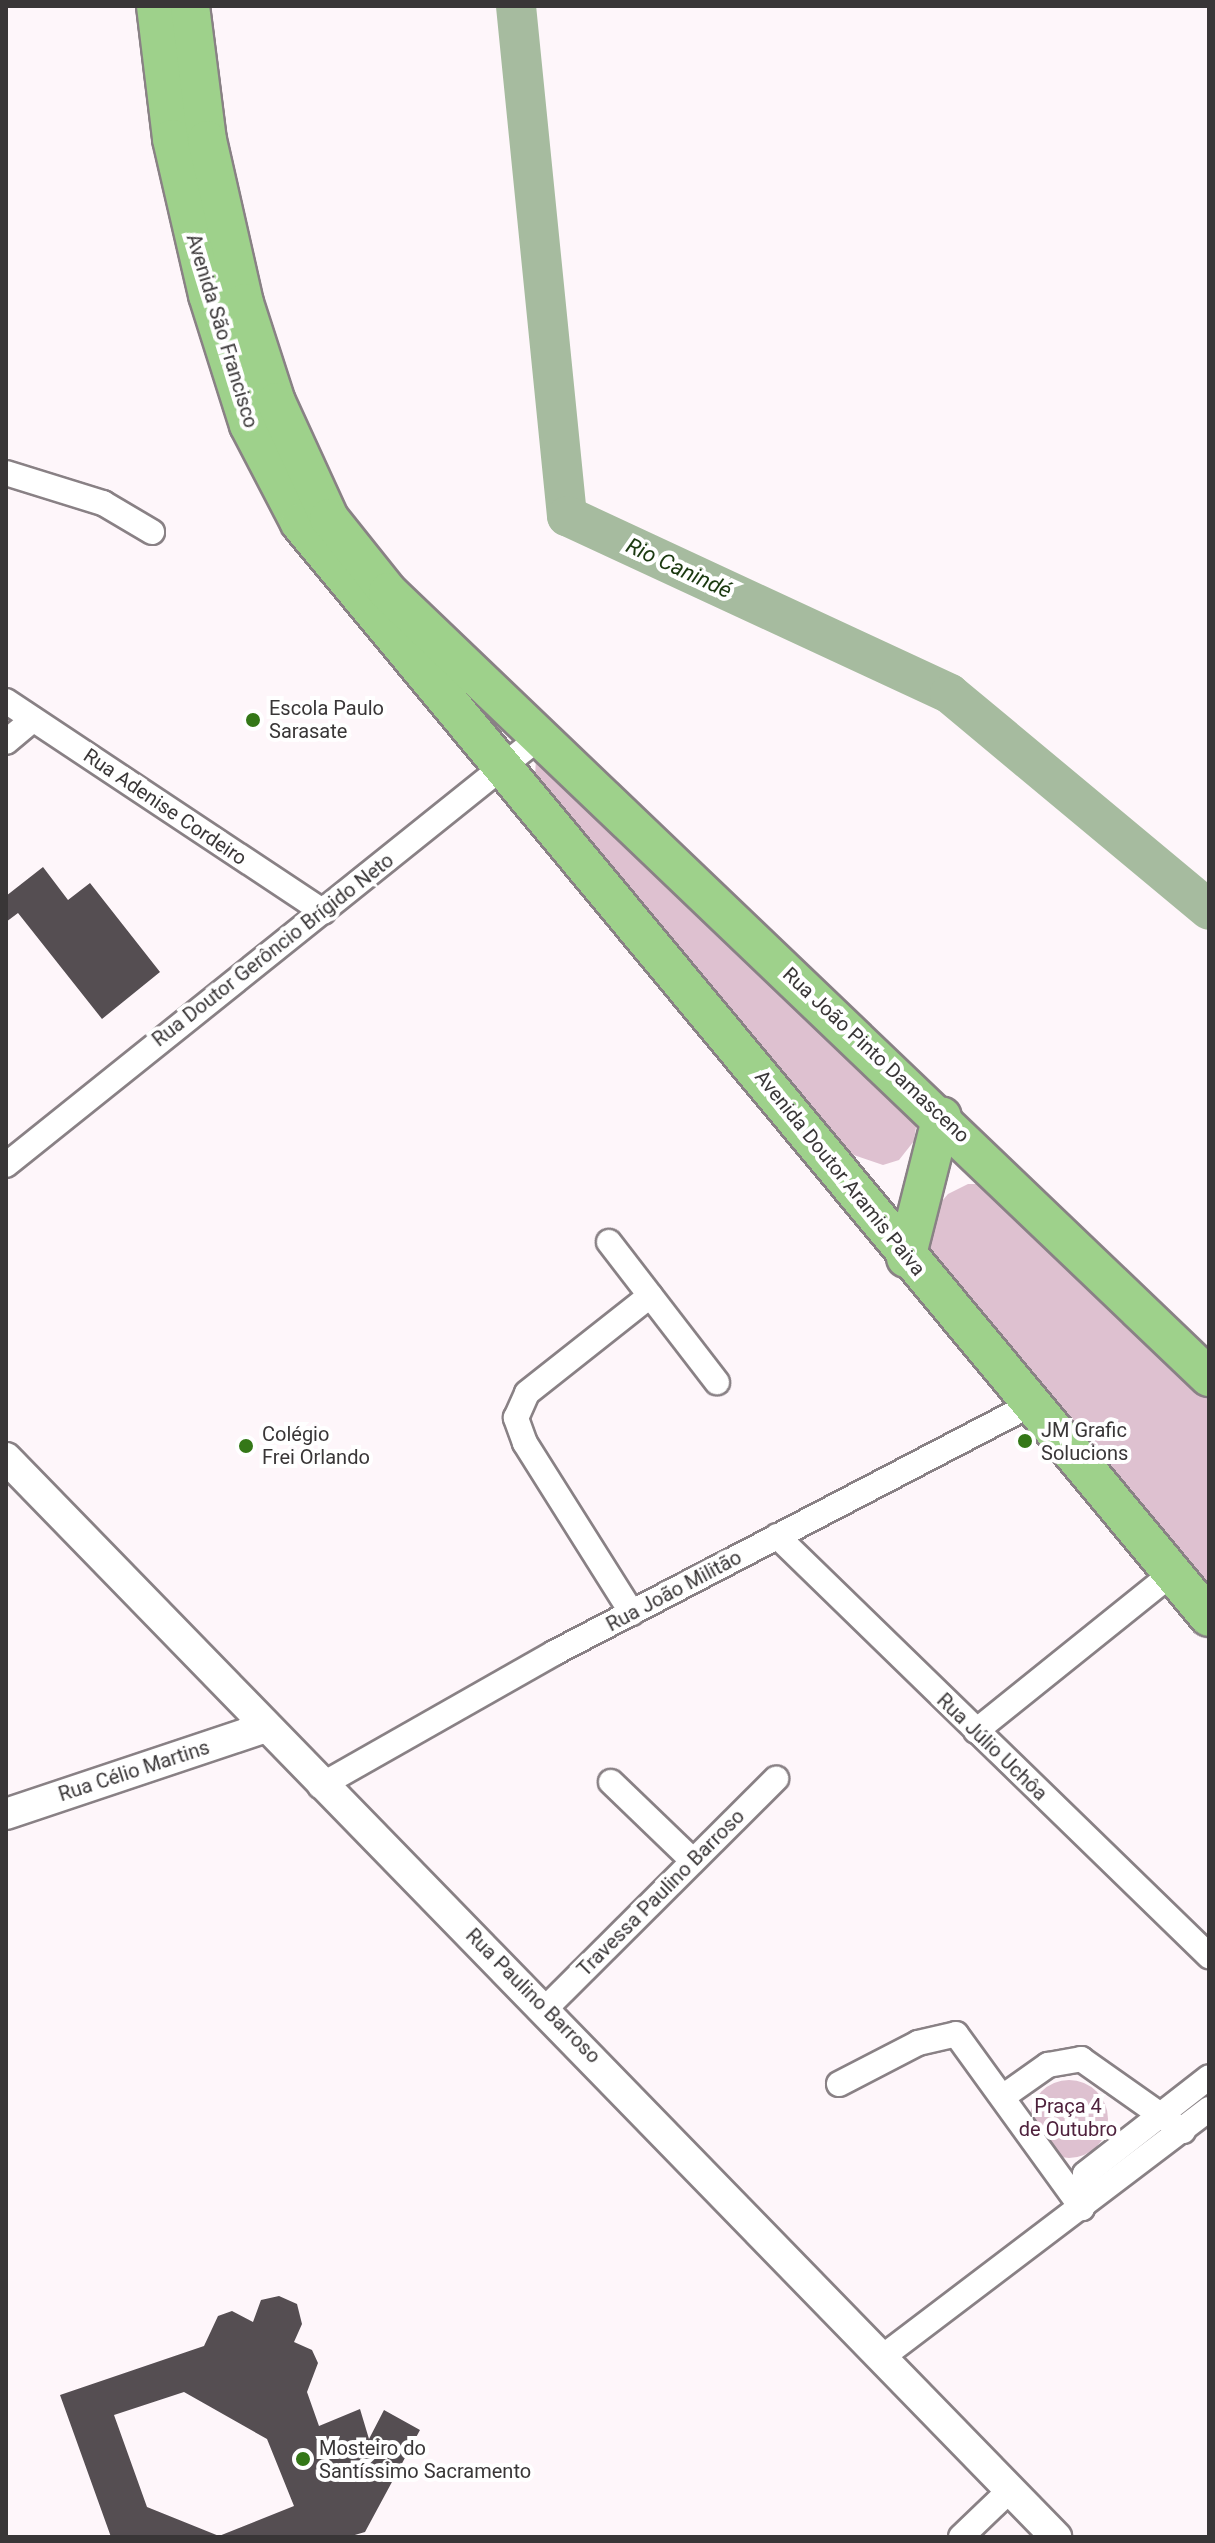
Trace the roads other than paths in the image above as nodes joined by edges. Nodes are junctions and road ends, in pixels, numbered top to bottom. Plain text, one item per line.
1 (156, 6) edge
2 (190, 6) edge
3 (6, 473) edge
4 (152, 532) dead end
5 (6, 701) edge
6 (33, 719) junction
7 (541, 736) junction
8 (6, 742) edge
9 (503, 765) junction
10 (323, 912) junction
11 (942, 1116) junction
12 (6, 1165) edge
13 (609, 1242) dead end
14 (906, 1258) junction
15 (650, 1296) junction
16 (1209, 1377) edge
17 (717, 1382) dead end
18 (1032, 1404) junction
19 (6, 1458) edge
20 (777, 1536) junction
21 (1174, 1572) junction
22 (632, 1613) junction
23 (1209, 1617) edge
24 (263, 1728) junction
25 (976, 1731) junction
26 (776, 1779) dead end
27 (611, 1782) dead end
28 (320, 1786) junction
29 (6, 1814) edge
30 (692, 1860) junction
31 (1209, 1956) edge
32 (546, 2008) junction
33 (1209, 2077) edge
34 (839, 2084) dead end
35 (1004, 2096) junction
36 (1209, 2109) edge
37 (1161, 2115) junction
38 (1183, 2131) junction
39 (1082, 2208) junction
40 (885, 2355) junction
41 (1011, 2489) junction
42 (961, 2537) edge
43 (1056, 2537) edge

1 - 9 main road, Avenida São Francisco
2 - 7 main road, Avenida São Francisco
3 - 4 street
5 - 6 street, Rua Adenise Cordeiro
6 - 8 street
6 - 10 street, Rua Adenise Cordeiro
7 - 9 street, Rua Doutor Gerôncio Brígido Neto
7 - 11 main road, Rua João Pinto Damasceno
9 - 10 street, Rua Doutor Gerôncio Brígido Neto
9 - 14 main road, Avenida Doutor Aramis Paiva
10 - 12 street, Rua Doutor Gerôncio Brígido Neto
11 - 14 main road
11 - 16 main road, Rua João Pinto Damasceno
13 - 15 street
14 - 18 main road, Avenida Doutor Aramis Paiva
15 - 17 street
15 - 22 street
18 - 20 street, Rua João Militão
18 - 21 main road, Avenida Doutor Aramis Paiva
19 - 24 street, Rua Paulino Barroso
20 - 22 street, Rua João Militão
20 - 25 street, Rua Júlio Uchôa
21 - 23 main road, Avenida Doutor Aramis Paiva
21 - 25 street
22 - 28 street, Rua João Militão
24 - 28 street, Rua Paulino Barroso
24 - 29 street, Rua Célio Martins
25 - 31 street, Rua Júlio Uchôa
26 - 30 street, Travessa Paulino Barroso
27 - 30 street
28 - 32 street, Rua Paulino Barroso
30 - 32 street, Travessa Paulino Barroso
32 - 40 street, Rua Paulino Barroso
33 - 37 street
34 - 35 street
35 - 37 street
35 - 39 street
36 - 38 street
37 - 38 street
37 - 39 street
38 - 39 street
39 - 40 street
40 - 41 street, Rua Paulino Barroso
41 - 42 street
41 - 43 street, Rua Paulino Barroso

